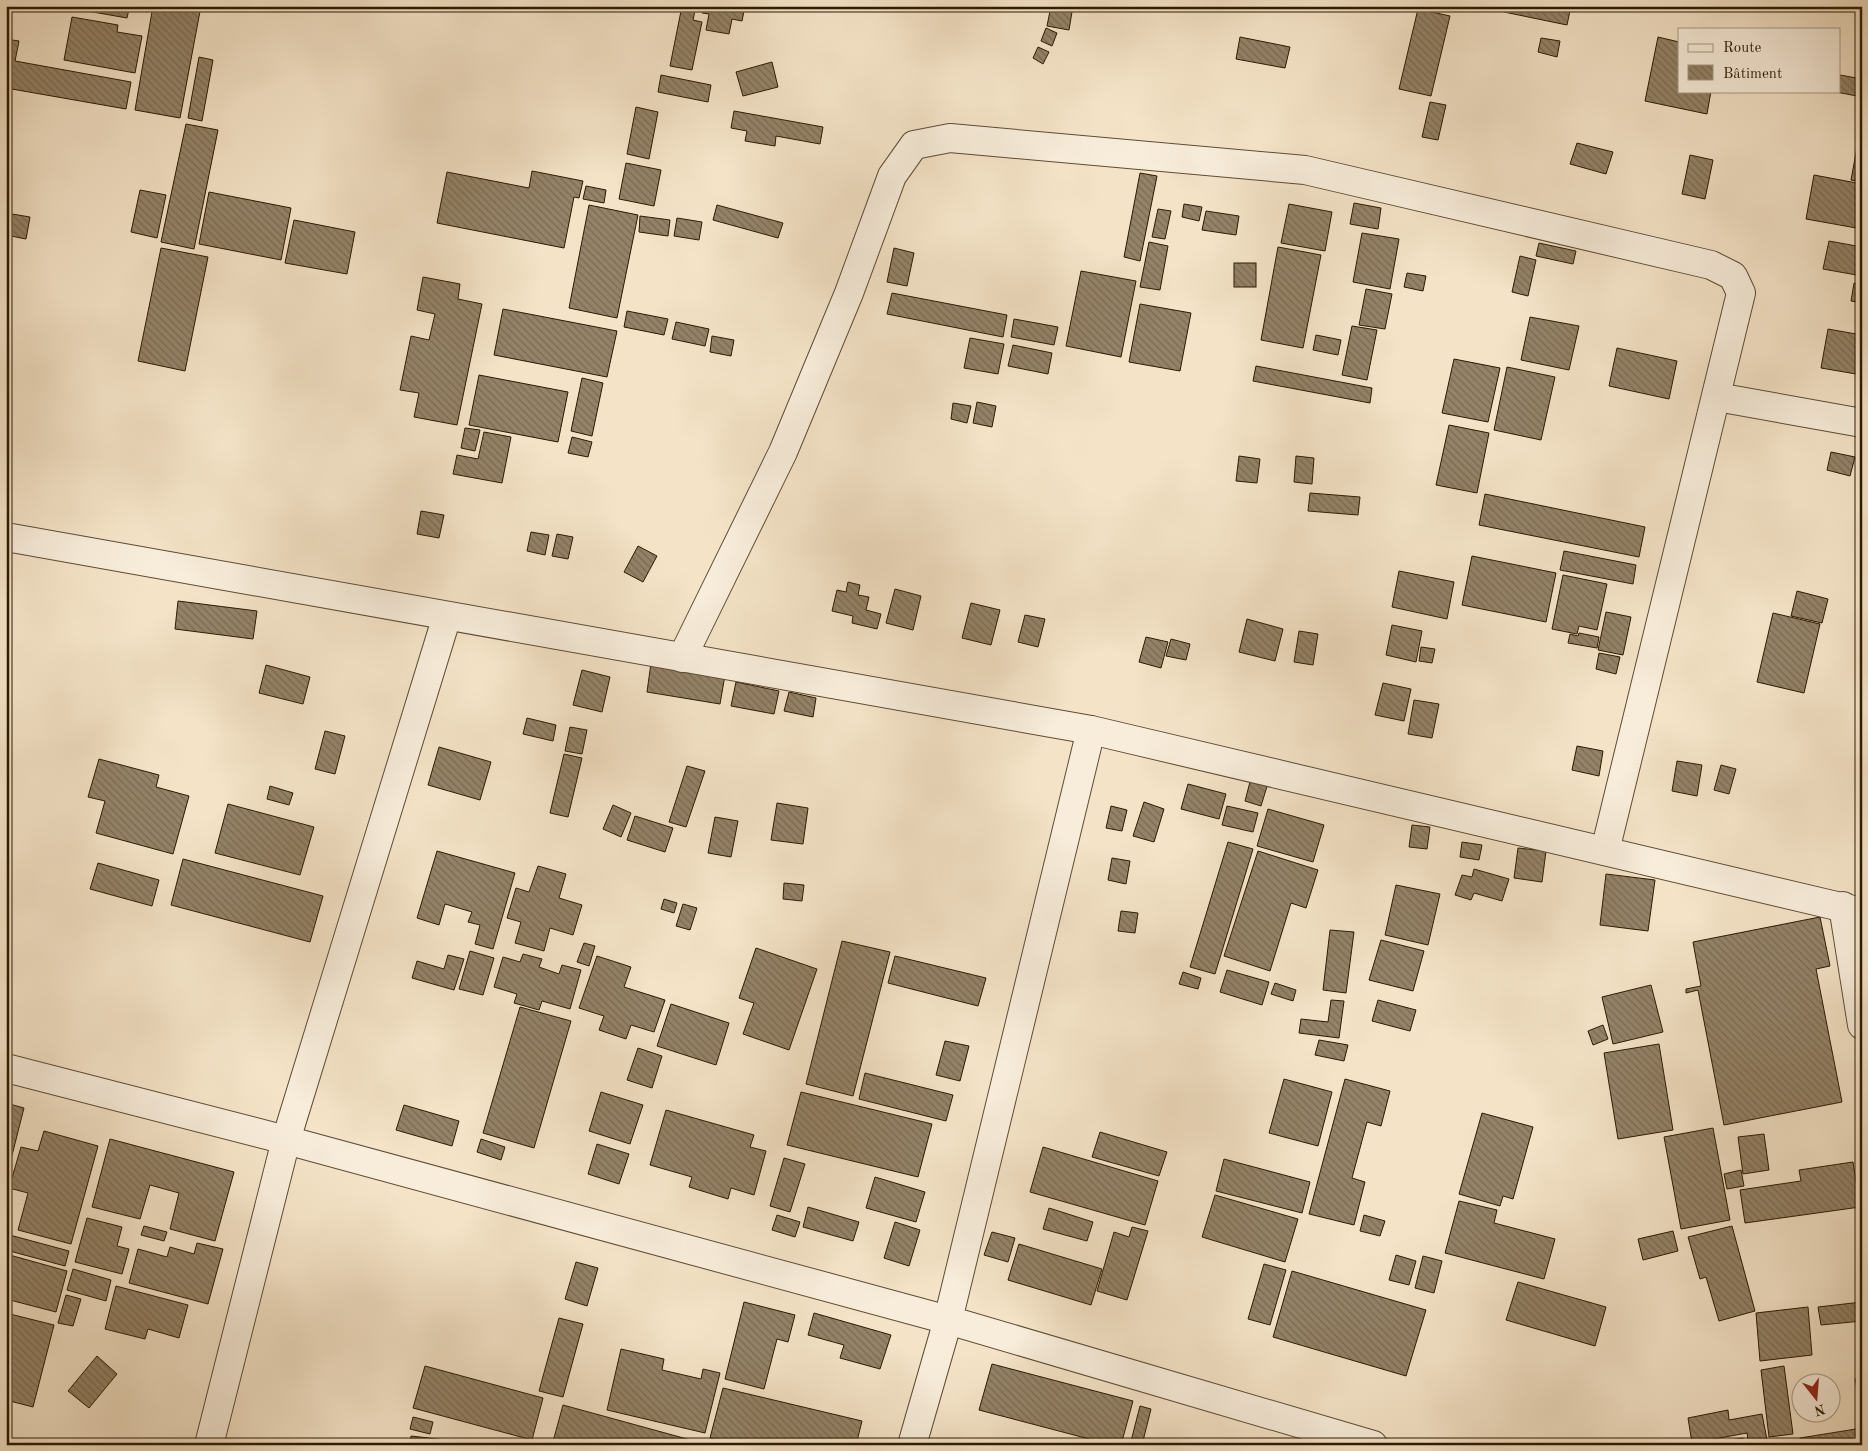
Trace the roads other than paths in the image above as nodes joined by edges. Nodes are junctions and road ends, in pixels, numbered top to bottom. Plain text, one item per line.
1 (1717, 396) junction
2 (1862, 423) edge
3 (6, 537) edge
4 (447, 616) junction
5 (682, 658) junction
6 (1090, 730) junction
7 (1605, 851) junction
8 (1852, 909) edge
9 (1862, 1025) edge
10 (6, 1068) edge
11 (286, 1140) junction
12 (948, 1320) junction
13 (209, 1445) edge
14 (912, 1445) edge
15 (1372, 1445) edge

1 - 2 street
1 - 5 street
1 - 7 street
3 - 4 street
4 - 5 street
4 - 11 street
5 - 6 street
6 - 7 street
6 - 12 street
7 - 8 street
8 - 9 street
10 - 11 street
11 - 12 street
11 - 13 street
12 - 14 street
12 - 15 street

